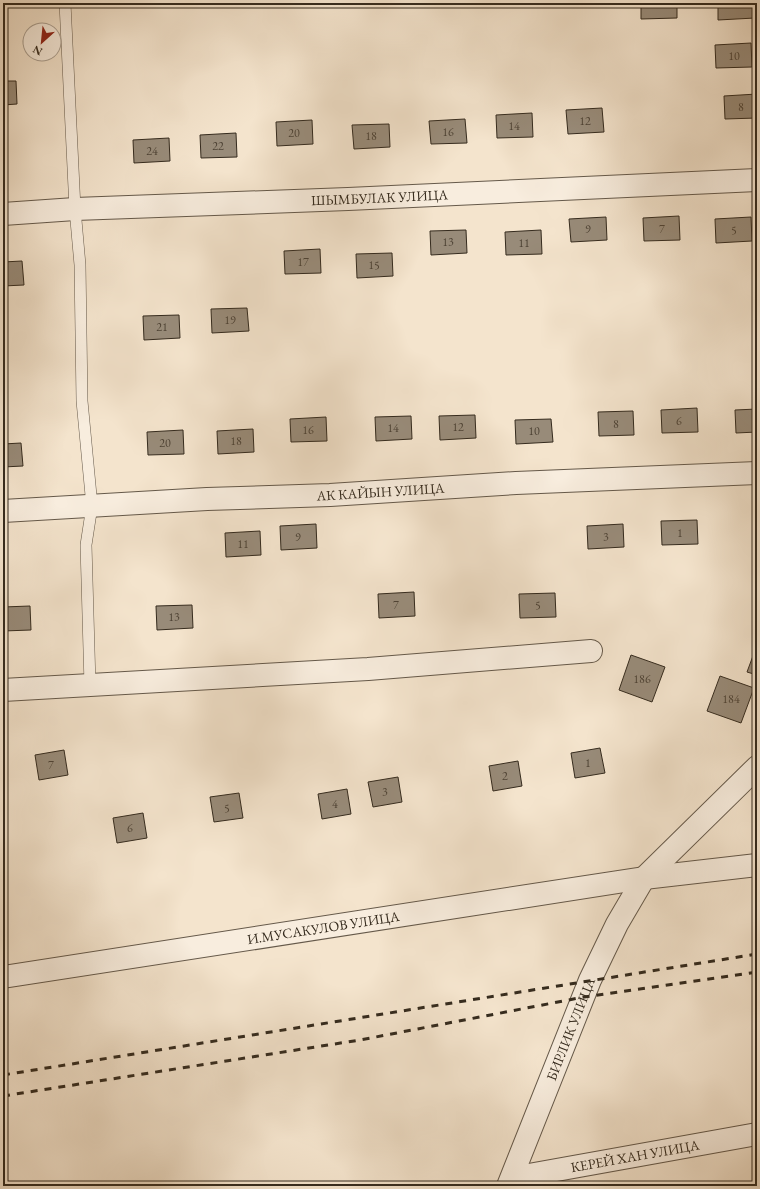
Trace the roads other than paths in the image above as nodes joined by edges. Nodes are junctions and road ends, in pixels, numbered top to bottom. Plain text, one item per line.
1 (65, 3) edge
2 (757, 180) edge
3 (75, 209) junction
4 (3, 214) edge
5 (757, 472) edge
6 (92, 506) junction
7 (3, 511) edge
8 (592, 651) dead end
9 (90, 685) junction
10 (3, 690) edge
11 (757, 767) edge
12 (757, 865) edge
13 (644, 878) junction
14 (3, 976) edge
15 (757, 1134) edge
16 (510, 1182) edge

1 - 3 lane
2 - 3 street, ШЫМБУЛАК УЛИЦА
3 - 4 street, ШЫМБУЛАК УЛИЦА
3 - 6 lane
5 - 6 street, АК КАЙЫН УЛИЦА
6 - 7 street, АК КАЙЫН УЛИЦА
6 - 9 lane
8 - 9 street
9 - 10 street
11 - 13 street, БИРЛИК УЛИЦА
12 - 13 street, И.МУСАКУЛОВ УЛИЦА
13 - 14 street, И.МУСАКУЛОВ УЛИЦА
13 - 16 street, БИРЛИК УЛИЦА
15 - 16 street, КЕРЕЙ ХАН УЛИЦА

